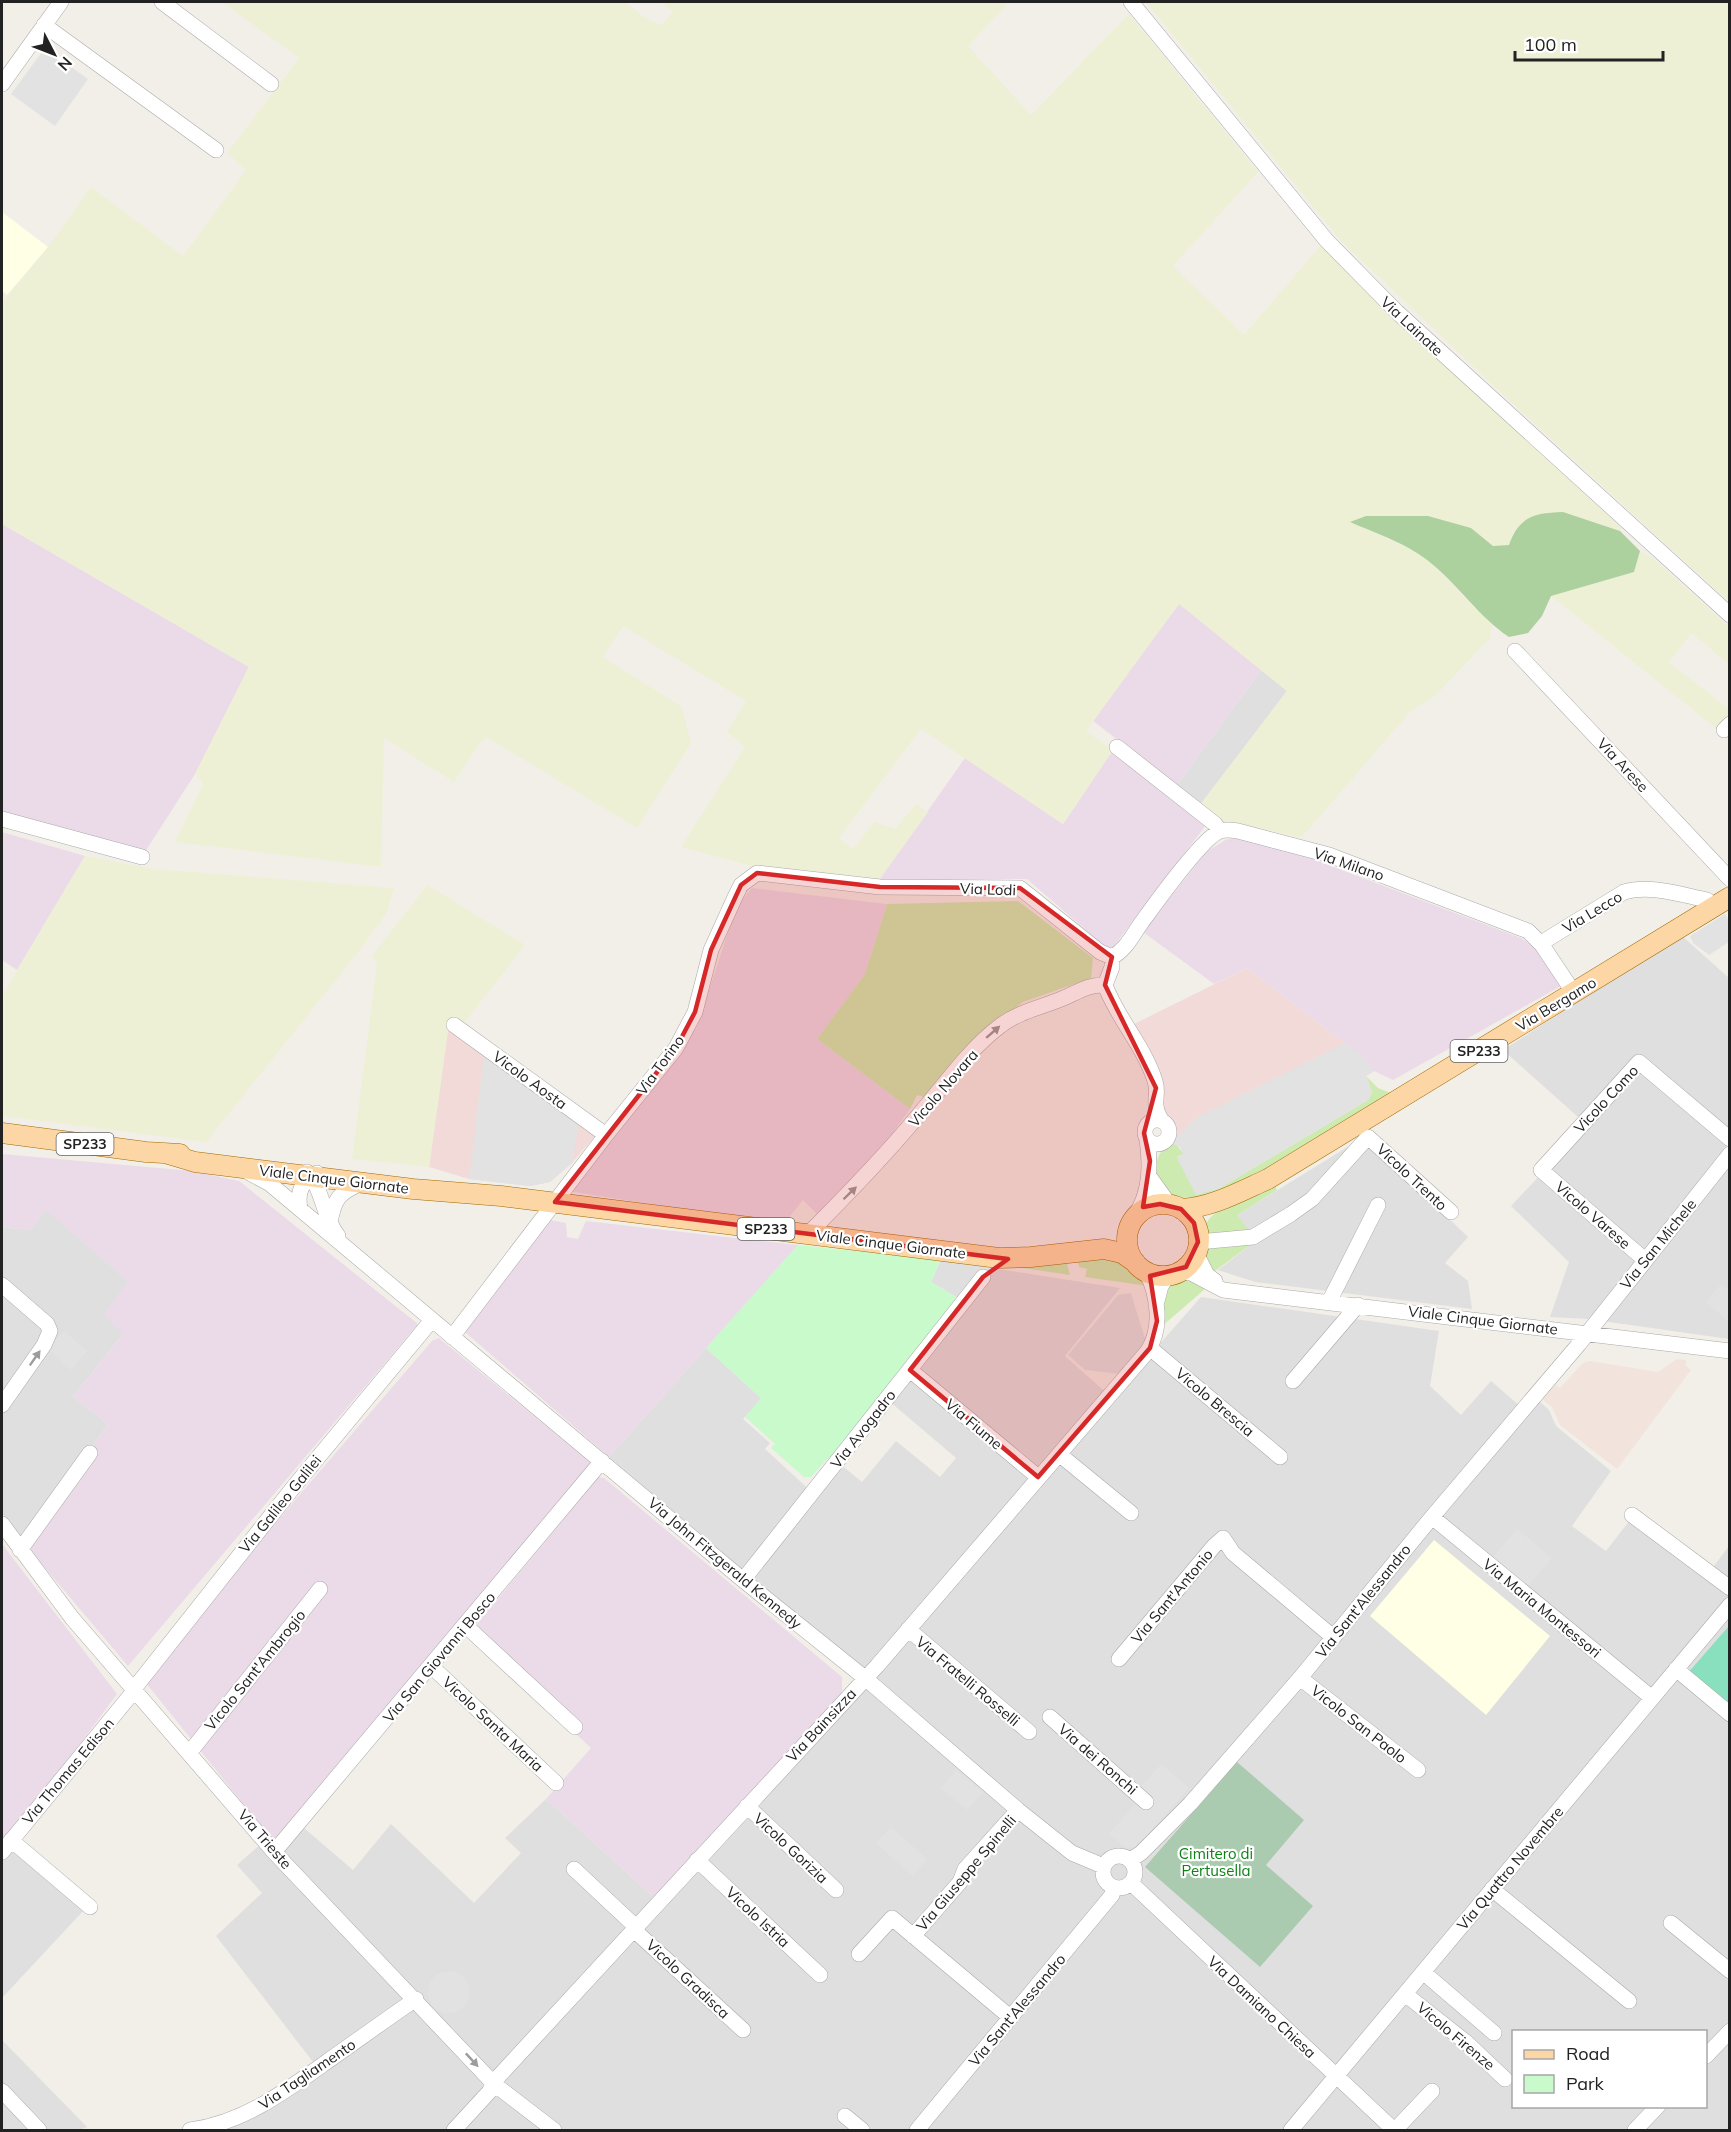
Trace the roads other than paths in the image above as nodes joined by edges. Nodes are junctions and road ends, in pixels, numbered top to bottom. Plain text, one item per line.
1 (61, 2) edge
2 (162, 2) edge
3 (1131, 2) edge
4 (44, 25) junction
5 (2, 84) edge
6 (271, 84) dead end
7 (216, 150) dead end
8 (1730, 615) edge
9 (1515, 651) dead end
10 (1116, 747) dead end
11 (2, 819) edge
12 (1220, 831) junction
13 (142, 857) dead end
14 (749, 879) joint
15 (1730, 879) edge
16 (1721, 902) edge
17 (1542, 945) junction
18 (1112, 957) junction
19 (1105, 985) junction
20 (1574, 993) junction
21 (454, 1025) dead end
22 (1155, 1101) junction
23 (1162, 1121) junction
24 (2, 1133) edge
25 (1147, 1133) junction
26 (606, 1135) junction
27 (1730, 1139) edge
28 (1163, 1143) junction
29 (1730, 1154) edge
30 (243, 1163) junction
31 (1150, 1168) junction
32 (1542, 1170) joint
33 (311, 1176) junction
34 (414, 1180) junction
35 (362, 1183) junction
36 (501, 1196) junction
37 (1225, 1199) junction
38 (555, 1202) junction
39 (1377, 1205) dead end
40 (1175, 1206) junction
41 (300, 1209) junction
42 (1451, 1212) dead end
43 (1132, 1221) junction
44 (330, 1223) junction
45 (808, 1234) junction
46 (1198, 1244) junction
47 (350, 1253) junction
48 (992, 1257) junction
49 (1030, 1257) junction
50 (1645, 1260) junction
51 (1140, 1267) junction
52 (1173, 1273) junction
53 (2, 1285) edge
54 (1237, 1290) junction
55 (1157, 1301) junction
56 (1329, 1302) junction
57 (1358, 1305) junction
58 (432, 1320) junction
59 (1587, 1333) junction
60 (452, 1337) junction
61 (1150, 1348) junction
62 (1730, 1351) edge
63 (910, 1370) junction
64 (1293, 1381) dead end
65 (2, 1405) edge
66 (90, 1453) dead end
67 (1059, 1454) junction
68 (1280, 1457) dead end
69 (603, 1461) junction
70 (1038, 1478) junction
71 (1131, 1514) dead end
72 (1632, 1515) dead end
73 (1432, 1517) junction
74 (2, 1524) edge
75 (20, 1550) junction
76 (743, 1580) junction
77 (1730, 1588) edge
78 (320, 1589) dead end
79 (1730, 1605) edge
80 (465, 1625) junction
81 (908, 1629) junction
82 (1333, 1638) junction
83 (1119, 1659) dead end
84 (431, 1666) junction
85 (1676, 1669) junction
86 (865, 1678) junction
87 (1300, 1678) junction
88 (133, 1691) junction
89 (1652, 1698) junction
90 (1730, 1714) edge
91 (1050, 1717) dead end
92 (575, 1727) dead end
93 (1029, 1732) dead end
94 (189, 1752) junction
95 (1418, 1770) dead end
96 (556, 1783) dead end
97 (1146, 1802) dead end
98 (747, 1806) junction
99 (1018, 1809) junction
100 (6, 1846) edge
101 (274, 1852) junction
102 (697, 1860) junction
103 (1130, 1860) junction
104 (1103, 1866) junction
105 (574, 1869) dead end
106 (1131, 1883) junction
107 (1113, 1887) junction
108 (1492, 1889) junction
109 (836, 1890) dead end
110 (90, 1907) dead end
111 (1671, 1923) dead end
112 (634, 1928) junction
113 (913, 1936) junction
114 (859, 1954) dead end
115 (1730, 1971) edge
116 (1423, 1972) junction
117 (820, 1975) dead end
118 (1405, 1994) junction
119 (416, 1999) junction
120 (1629, 2001) dead end
121 (1010, 2017) junction
122 (744, 2030) dead end
123 (1730, 2031) edge
124 (1494, 2033) dead end
125 (1707, 2055) edge
126 (1335, 2076) junction
127 (1505, 2079) dead end
128 (494, 2084) junction
129 (2, 2091) edge
130 (1432, 2091) dead end
131 (1656, 2108) edge
132 (845, 2116) dead end
133 (1386, 2128) edge
134 (39, 2130) edge
135 (190, 2130) edge
136 (454, 2130) edge
137 (554, 2130) edge
138 (862, 2130) edge
139 (917, 2130) edge
140 (1291, 2130) edge
141 (1635, 2130) edge

1 - 4 street
2 - 6 street
3 - 8 street, Via Lainate
4 - 5 street
4 - 7 street
9 - 15 street, Via Arese
10 - 12 street
11 - 13 street
12 - 17 street, Via Milano
12 - 18 street
14 - 18 street, Via Lodi
14 - 26 street, Via Torino
16 - 17 street, Via Lecco
16 - 20 main road, Via Bergamo / SP233
17 - 20 street, Via Milano
18 - 19 street
19 - 22 street
45 -> 19 street, Vicolo Novara
20 - 37 main road, Via Bergamo / SP233
21 - 26 street, Vicolo Aosta
22 - 23 street
22 - 25 street
23 - 25 street
23 - 28 street
24 - 30 main road, Viale Cinque Giornate / SP233
25 - 28 street
25 - 31 street
26 - 38 street, Via Torino
27 - 32 street, Vicolo Como
28 - 31 street
29 - 50 street, Via San Michele
30 - 33 main road, Viale Cinque Giornate / SP233
30 - 34 main road, Viale Cinque Giornate / SP233
30 - 41 street, Via John Fitzgerald Kennedy
31 - 40 street
31 - 43 street
32 - 50 street, Vicolo Varese
33 - 34 street
33 - 35 main road, Viale Cinque Giornate / SP233
33 - 41 street
33 - 44 street, Via John Fitzgerald Kennedy
34 - 36 main road, Viale Cinque Giornate / SP233
35 - 36 main road, Viale Cinque Giornate / SP233
35 - 44 street
36 - 38 main road, Viale Cinque Giornate / SP233
37 - 40 main road, Via Bergamo / SP233
37 - 46 main road, Via Bergamo / SP233
38 - 45 main road, Viale Cinque Giornate / SP233
38 - 60 street, Via Torino
39 - 56 street
40 - 43 main road, SP233
40 - 46 main road
41 - 47 street, Via John Fitzgerald Kennedy
42 - 46 street, Vicolo Trento
43 - 49 main road, Viale Cinque Giornate / SP233
43 - 51 main road
44 - 47 street, Via John Fitzgerald Kennedy
45 - 48 main road, Viale Cinque Giornate / SP233
46 - 52 main road, SP233
46 - 54 street, Viale Cinque Giornate
47 - 58 street, Via John Fitzgerald Kennedy
48 - 49 main road, Viale Cinque Giornate / SP233
48 - 63 street, Via Avogadro
49 - 51 main road, Viale Cinque Giornate / SP233
50 - 59 street, Via San Michele
51 - 52 main road, SP233
51 - 55 street, Via Bainsizza
52 - 54 street, Viale Cinque Giornate
52 - 55 street, Via Bainsizza
65 -> 53 street
54 - 56 street, Viale Cinque Giornate
55 - 61 street, Via Bainsizza
56 - 57 street, Viale Cinque Giornate
57 - 59 street, Viale Cinque Giornate
57 - 64 street
58 - 60 street, Via John Fitzgerald Kennedy
58 - 88 street, Via Galileo Galilei
59 - 62 street, Viale Cinque Giornate
59 - 73 street, Via Sant'Alessandro
60 - 69 street, Via John Fitzgerald Kennedy
61 - 67 street, Via Bainsizza
61 - 68 street, Vicolo Brescia
63 - 70 street, Via Fiume
63 - 76 street, Via Avogadro
66 - 75 street
67 - 70 street, Via Bainsizza
67 - 71 street
69 - 76 street, Via John Fitzgerald Kennedy
69 - 80 street, Via San Giovanni Bosco
70 - 81 street, Via Bainsizza
72 - 77 street
73 - 82 street, Via Sant'Alessandro
73 - 89 street, Via Maria Montessori
74 - 75 street, Via Trieste
75 - 88 street, Via Trieste
76 - 86 street, Via John Fitzgerald Kennedy
78 - 94 street, Vicolo Sant'Ambrogio
79 - 85 street, Via Quattro Novembre
80 - 84 street, Via San Giovanni Bosco
80 - 92 street
81 - 86 street, Via Bainsizza
81 - 93 street, Via Fratelli Rosselli
82 - 83 street, Via Sant'Antonio
82 - 87 street, Via Sant'Alessandro
84 - 96 street, Vicolo Santa Maria
84 - 101 street, Via San Giovanni Bosco
85 - 89 street, Via Quattro Novembre
85 - 90 street
86 - 98 street, Via Bainsizza
86 - 99 street, Via John Fitzgerald Kennedy
87 - 95 street, Vicolo San Paolo
87 - 103 street, Via Sant'Alessandro
88 - 94 street, Via Trieste
88 - 100 street, Via Thomas Edison
89 - 108 street, Via Quattro Novembre
91 - 97 street, Via dei Ronchi
94 - 101 street, Via Trieste
98 - 102 street, Via Bainsizza
98 - 109 street, Vicolo Gorizia
99 - 104 street, Via John Fitzgerald Kennedy
99 - 113 street, Via Giuseppe Spinelli
100 - 110 street
101 - 119 street, Via Trieste
102 - 112 street, Via Bainsizza
102 - 117 street, Vicolo Istria
103 - 104 street
103 - 106 street
104 - 107 street
105 - 112 street, Vicolo Gradisca
106 - 107 street
106 - 126 street, Via Damiano Chiesa
107 - 121 street, Via Sant'Alessandro
108 - 116 street, Via Quattro Novembre
108 - 120 street
111 - 115 street
112 - 122 street, Vicolo Gradisca
112 - 128 street, Via Bainsizza
113 - 114 street
113 - 121 street
116 - 118 street, Via Quattro Novembre
116 - 124 street
118 - 126 street, Via Quattro Novembre
118 - 127 street, Vicolo Firenze
119 -> 128 street, Via Trieste
119 - 135 street, Via Tagliamento
121 - 139 street, Via Sant'Alessandro
123 - 125 street
126 - 133 street, Via Damiano Chiesa
126 - 140 street, Via Quattro Novembre
128 - 136 street, Via Bainsizza
128 - 137 street, Via Trieste
129 - 134 street
130 - 133 street
131 - 141 street
132 - 138 street

